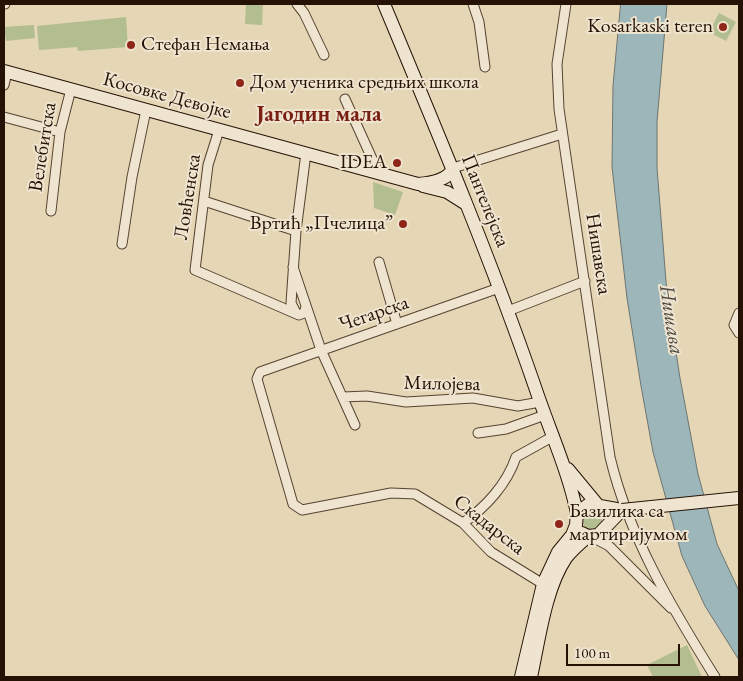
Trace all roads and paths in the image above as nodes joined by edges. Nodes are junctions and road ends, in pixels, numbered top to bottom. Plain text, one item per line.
1 (297, 4) edge
2 (384, 4) edge
3 (473, 4) edge
4 (566, 4) edge
5 (324, 55) dead end
6 (485, 67) dead end
7 (6, 72) edge
8 (4, 85) edge
9 (71, 89) junction
10 (345, 99) dead end
11 (146, 110) junction
12 (4, 117) edge
13 (218, 130) junction
14 (60, 132) junction
15 (562, 134) junction
16 (306, 153) junction
17 (453, 168) junction
18 (379, 174) junction
19 (399, 180) junction
20 (418, 184) junction
21 (204, 201) junction
22 (466, 204) junction
23 (51, 211) dead end
24 (296, 231) junction
25 (122, 244) dead end
26 (380, 262) dead end
27 (293, 267) junction
28 (585, 280) junction
29 (500, 288) junction
30 (306, 307) junction
31 (508, 311) junction
32 (739, 312) edge
33 (296, 313) junction
34 (397, 324) junction
35 (739, 333) edge
36 (321, 350) junction
37 (260, 372) joint
38 (343, 397) junction
39 (540, 402) junction
40 (544, 415) junction
41 (355, 425) dead end
42 (478, 433) dead end
43 (552, 437) junction
44 (563, 464) junction
45 (739, 498) edge
46 (599, 505) junction
47 (624, 509) junction
48 (577, 519) junction
49 (608, 522) junction
50 (463, 523) junction
51 (590, 536) junction
52 (543, 584) junction
53 (676, 613) junction
54 (521, 677) edge
55 (531, 677) edge
56 (714, 677) edge

1 - 5 street
2 - 17 main road, Пантелејска
3 - 6 street
4 - 15 street, Нишавска
7 - 8 street
7 - 9 main road, Косовке Девојке
9 - 11 main road, Косовке Девојке
9 - 14 street, Велебитска
10 - 18 street
11 - 13 main road, Косовке Девојке
11 - 25 street
12 - 14 street
13 - 16 main road, Косовке Девојке
13 - 21 street, Ловћенска
14 - 23 street, Велебитска
15 - 17 street
15 - 28 street, Нишавска
16 - 18 main road, Косовке Девојке
16 - 24 street
17 - 19 main road, Косовке Девојке
17 - 20 main road, Косовке Девојке
17 - 22 main road, Пантелејска
18 - 19 main road, Косовке Девојке
19 - 20 main road, Косовке Девојке
20 - 22 main road
21 - 24 street
21 - 33 street, Ловћенска
22 - 29 main road, Пантелејска
24 - 27 street
26 - 34 street
27 - 30 street
27 - 33 street
28 - 31 street
28 - 47 street, Нишавска
29 - 31 main road, Пантелејска
29 - 34 street, Чегарска
30 - 33 street
30 - 36 street
31 - 39 main road, Пантелејска
32 - 35 street
34 - 36 street, Чегарска
36 - 37 street, Чегарска
36 - 38 street
37 - 50 street, Скадарска
38 - 39 street, Милојева
38 - 41 street
39 - 40 main road, Пантелејска
40 - 42 street
40 - 43 main road, Пантелејска
43 - 44 main road, Пантелејска
43 - 50 street
44 - 46 main road, Пантелејска
44 - 48 main road, Пантелејска
45 - 47 main road, bridge
46 - 47 main road
46 - 48 main road
46 - 49 main road
47 - 49 main road
47 - 53 street, Нишавска
48 - 51 main road
48 - 52 main road
49 - 51 main road
50 - 52 street, Скадарска
51 - 53 street
51 - 55 main road
52 - 54 main road
53 - 56 street

